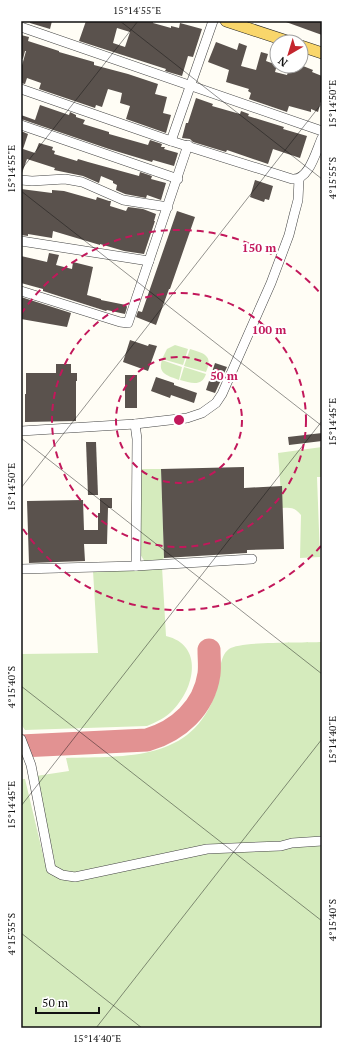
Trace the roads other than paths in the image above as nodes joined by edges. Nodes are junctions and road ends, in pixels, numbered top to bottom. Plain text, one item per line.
1 (213, 21) edge
2 (226, 21) edge
3 (21, 27) edge
4 (269, 35) edge
5 (309, 49) edge
6 (322, 53) edge
7 (191, 85) junction
8 (21, 89) edge
9 (21, 125) edge
10 (322, 131) edge
11 (322, 138) edge
12 (171, 141) junction
13 (188, 145) junction
14 (178, 179) junction
15 (299, 179) junction
16 (21, 180) edge
17 (168, 207) junction
18 (21, 241) edge
19 (149, 261) junction
20 (21, 292) edge
21 (135, 424) junction
22 (21, 431) edge
23 (252, 559) dead end
24 (136, 566) junction
25 (21, 569) edge
26 (21, 739) edge
27 (322, 841) edge

1 - 7 street
2 - 4 main road
3 - 7 street
5 - 6 main road
7 - 10 street
7 - 12 street
8 - 12 street
9 - 14 street
11 - 15 street
12 - 13 street
13 - 14 street
13 - 15 street
14 - 17 street
15 - 21 street
16 - 17 street
17 - 19 street
18 - 19 street
19 - 20 street
21 - 22 street
21 - 24 street
23 - 24 street
24 - 25 street
26 - 27 street

